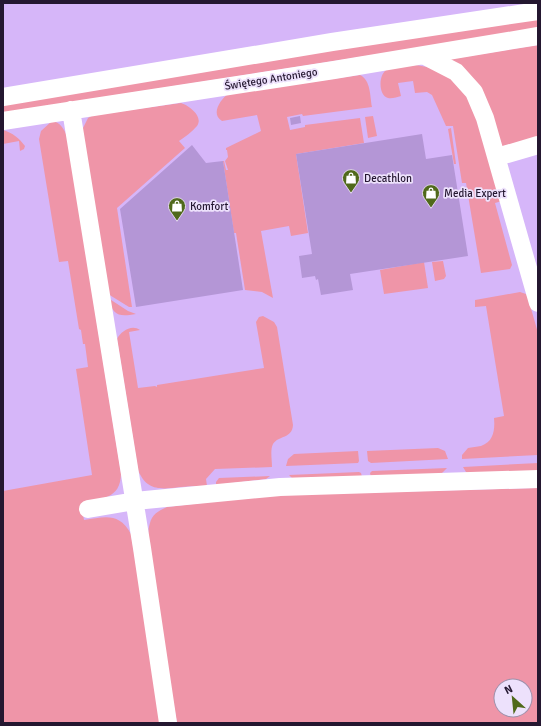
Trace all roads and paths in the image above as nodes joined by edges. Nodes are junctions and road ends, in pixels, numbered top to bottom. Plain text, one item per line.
1 (538, 11) edge
2 (538, 36) edge
3 (423, 54) junction
4 (3, 97) edge
5 (71, 110) junction
6 (3, 121) edge
7 (538, 145) edge
8 (496, 157) junction
9 (530, 247) edge
10 (538, 303) edge
11 (538, 479) edge
12 (135, 501) junction
13 (88, 509) dead end
14 (168, 723) edge

1 - 4 street
2 - 3 street, Świętego Antoniego
3 - 5 street, Świętego Antoniego
3 - 8 street
5 - 6 street, Świętego Antoniego
5 - 12 street
7 - 8 street
8 - 9 street
9 - 10 street
11 - 12 street
12 - 13 street
12 - 14 street

